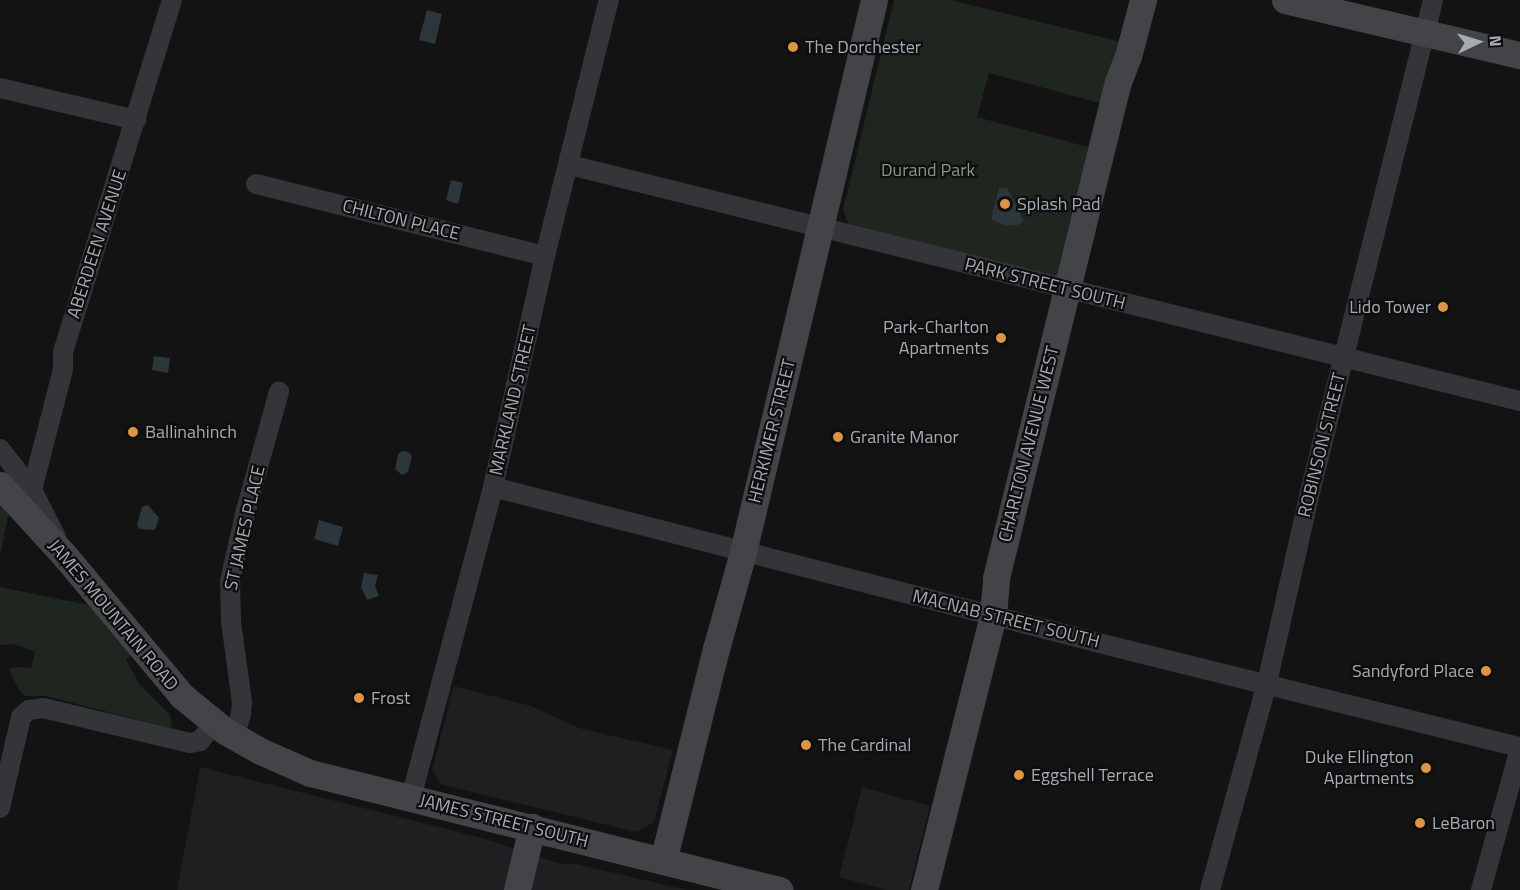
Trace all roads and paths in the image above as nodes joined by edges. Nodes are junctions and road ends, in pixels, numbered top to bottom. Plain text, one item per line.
1 (172, 0) edge
2 (609, 0) edge
3 (874, 0) edge
4 (1143, 0) edge
5 (1285, 0) edge
6 (1433, 0) edge
7 (1425, 33) junction
8 (1520, 55) edge
9 (0, 89) edge
10 (136, 120) junction
11 (570, 165) junction
12 (256, 184) dead end
13 (820, 225) junction
14 (545, 256) junction
15 (1068, 290) junction
16 (1343, 358) junction
17 (279, 392) dead end
18 (1520, 401) edge
19 (0, 448) edge
20 (0, 485) edge
21 (492, 487) junction
22 (32, 490) junction
23 (743, 552) junction
24 (64, 556) junction
25 (993, 615) junction
26 (1267, 683) junction
27 (224, 730) junction
28 (1520, 747) edge
29 (411, 798) junction
30 (0, 808) edge
31 (532, 827) junction
32 (663, 861) junction
33 (517, 890) edge
34 (780, 890) edge
35 (924, 890) edge
36 (1210, 890) edge
37 (1481, 890) edge

1 - 10 street, ABERDEEN AVENUE
2 - 11 street, MARKLAND STREET
3 - 13 street, HERKIMER STREET
4 - 15 street, CHARLTON AVENUE WEST
5 - 7 street
6 - 7 street, ROBINSON STREET
7 - 8 street
7 - 16 street, ROBINSON STREET
9 - 10 street
10 - 22 street, ABERDEEN AVENUE
11 - 13 street, PARK STREET SOUTH
11 - 14 street, MARKLAND STREET
12 - 14 street, CHILTON PLACE
13 - 15 street, PARK STREET SOUTH
13 - 23 street, HERKIMER STREET
14 - 21 street, MARKLAND STREET
15 - 16 street, PARK STREET SOUTH
15 - 25 street, CHARLTON AVENUE WEST
16 - 18 street, PARK STREET SOUTH
16 - 26 street, ROBINSON STREET
17 - 27 street, ST JAMES PLACE
19 - 22 street
20 - 24 street, JAMES MOUNTAIN ROAD
21 - 23 street, MACNAB STREET SOUTH
21 - 29 street, MARKLAND STREET
22 - 24 street
23 - 25 street, MACNAB STREET SOUTH
23 - 32 street, HERKIMER STREET
24 - 27 street, JAMES MOUNTAIN ROAD
25 - 26 street, MACNAB STREET SOUTH
25 - 35 street, CHARLTON AVENUE WEST
26 - 28 street, MACNAB STREET SOUTH
26 - 36 street, ROBINSON STREET
27 - 29 street, JAMES STREET SOUTH
27 - 30 street
28 - 37 street
29 - 31 street, JAMES STREET SOUTH
31 - 32 street, JAMES STREET SOUTH
31 - 33 street
32 - 34 street, JAMES STREET SOUTH

